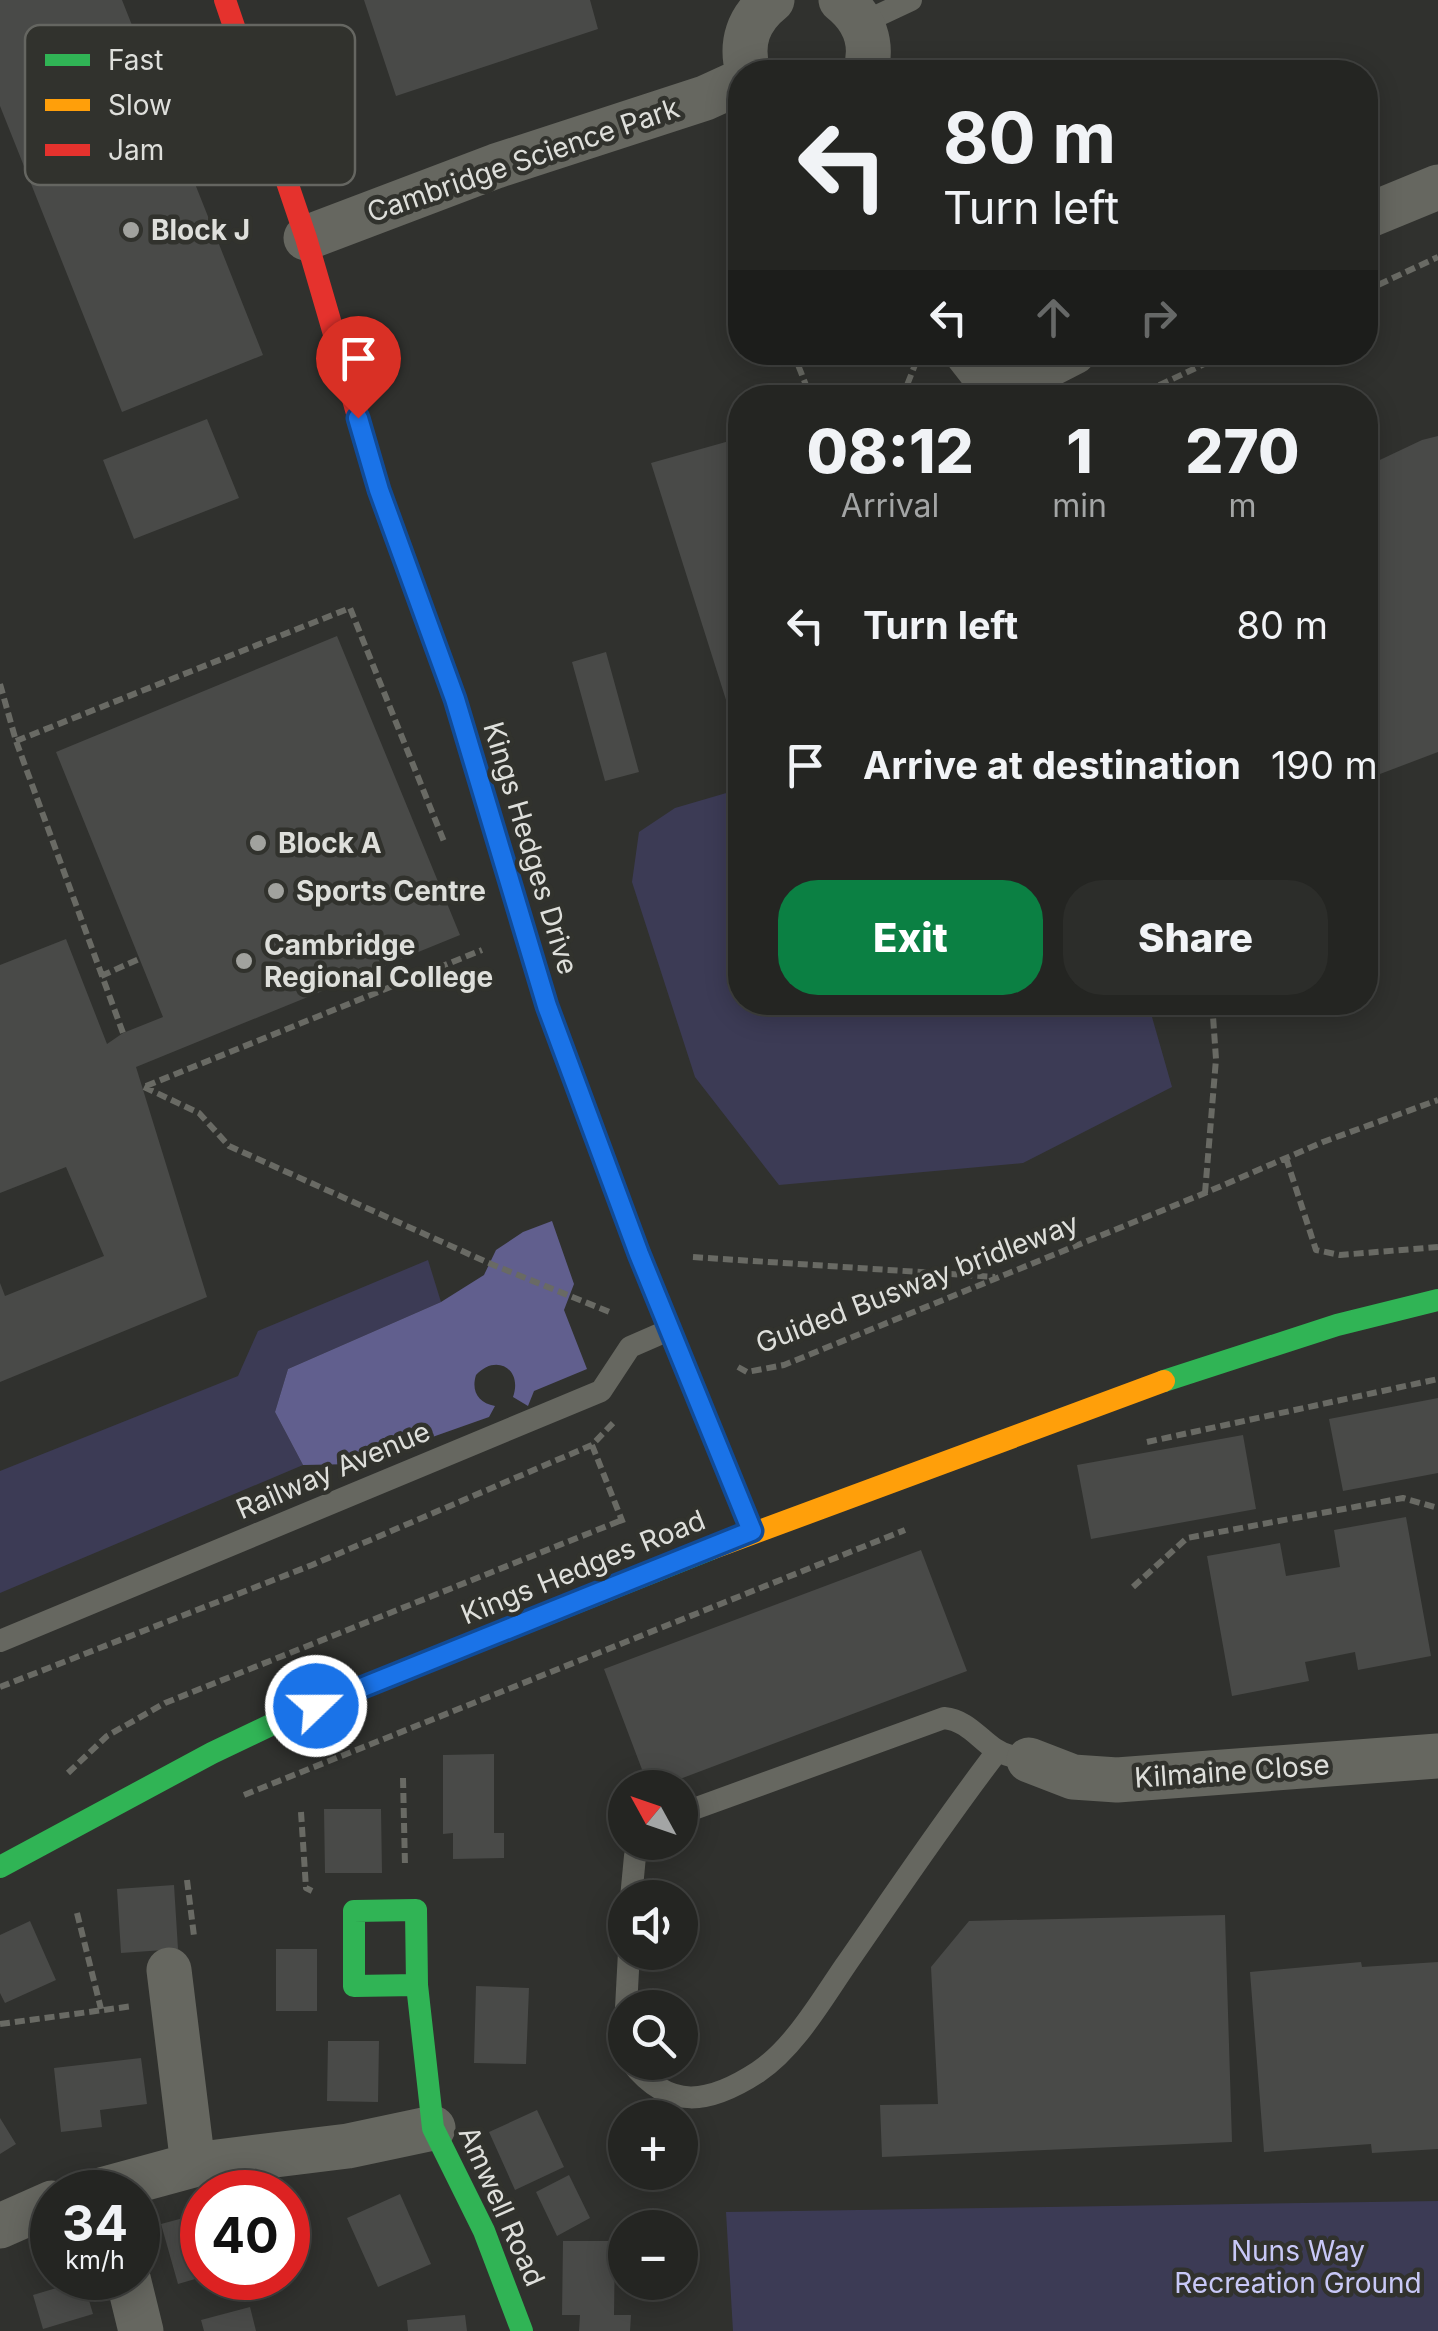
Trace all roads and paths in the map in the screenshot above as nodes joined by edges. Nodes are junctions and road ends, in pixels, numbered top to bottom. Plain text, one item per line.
1 (226, 0) edge
2 (772, 0) edge
3 (911, 0) edge
4 (852, 12) edge
5 (234, 25) edge
6 (745, 60) edge
7 (866, 60) edge
8 (728, 87) edge
9 (288, 185) edge
10 (1438, 187) edge
11 (1378, 212) edge
12 (306, 238) junction
13 (1438, 257) edge
14 (1378, 285) edge
15 (977, 365) edge
16 (1051, 365) edge
17 (1202, 365) edge
18 (993, 385) edge
19 (1016, 385) edge
20 (1160, 385) edge
21 (0, 684) edge
22 (16, 741) junction
23 (450, 858) dead end
24 (486, 948) dead end
25 (140, 959) dead end
26 (101, 976) junction
27 (1213, 1015) edge
28 (123, 1033) dead end
29 (1438, 1100) edge
30 (1286, 1158) junction
31 (1205, 1194) junction
32 (1438, 1247) edge
33 (639, 1254) junction
34 (996, 1277) junction
35 (610, 1297) dead end
36 (1438, 1300) edge
37 (669, 1330) junction
38 (684, 1366) junction
39 (1438, 1378) edge
40 (618, 1418) dead end
41 (1146, 1442) dead end
42 (1438, 1508) edge
43 (622, 1520) dead end
44 (909, 1528) dead end
45 (752, 1531) junction
46 (1133, 1587) dead end
47 (0, 1640) edge
48 (0, 1687) edge
49 (165, 1703) dead end
50 (1013, 1756) junction
51 (1438, 1756) edge
52 (403, 1778) dead end
53 (240, 1797) dead end
54 (698, 1807) edge
55 (302, 1812) dead end
56 (0, 1866) edge
57 (416, 1910) junction
58 (354, 1911) junction
59 (76, 1913) dead end
60 (171, 1985) joint
61 (416, 1986) junction
62 (101, 2010) junction
63 (0, 2024) edge
64 (649, 2080) edge
65 (434, 2128) junction
66 (193, 2165) junction
67 (160, 2175) edge
68 (30, 2213) edge
69 (0, 2226) edge
70 (133, 2300) edge
71 (141, 2331) edge
72 (522, 2331) edge

1 - 5 street, Kings Hedges Drive
2 - 6 street
3 - 4 lane
4 - 7 street
8 - 12 street, Cambridge Science Park
9 - 12 street, Kings Hedges Drive
10 - 11 street
12 - 33 street, Kings Hedges Drive
13 - 14 path
15 - 18 street
16 - 19 street
17 - 20 path
21 - 22 path
22 - 23 path
22 - 26 path
24 - 35 path
25 - 26 path
26 - 28 path
27 - 31 path
29 - 30 path, Guided Busway bridleway
30 - 31 path, Guided Busway bridleway
30 - 32 path
31 - 34 path, Guided Busway bridleway
33 - 34 path
33 - 37 street, Kings Hedges Drive
34 - 38 path, Guided Busway bridleway
36 - 45 street, Kings Hedges Road
37 - 38 street, Kings Hedges Drive
37 - 47 lane, Railway Avenue
38 - 45 street, Kings Hedges Drive
39 - 41 path
40 - 48 path
42 - 46 path
43 - 49 path
44 - 53 path
45 - 56 street, Kings Hedges Road
50 - 51 street, Kilmaine Close
50 - 54 lane
50 - 64 lane
52 - 57 path
55 - 58 path
57 - 58 street
57 - 61 street, Amwell Road
58 - 61 street
59 - 62 path
60 - 62 path
60 - 66 street
61 - 65 street, Amwell Road
62 - 63 path
65 - 66 street
65 - 72 street, Amwell Road
66 - 67 street
68 - 69 street
70 - 71 street

